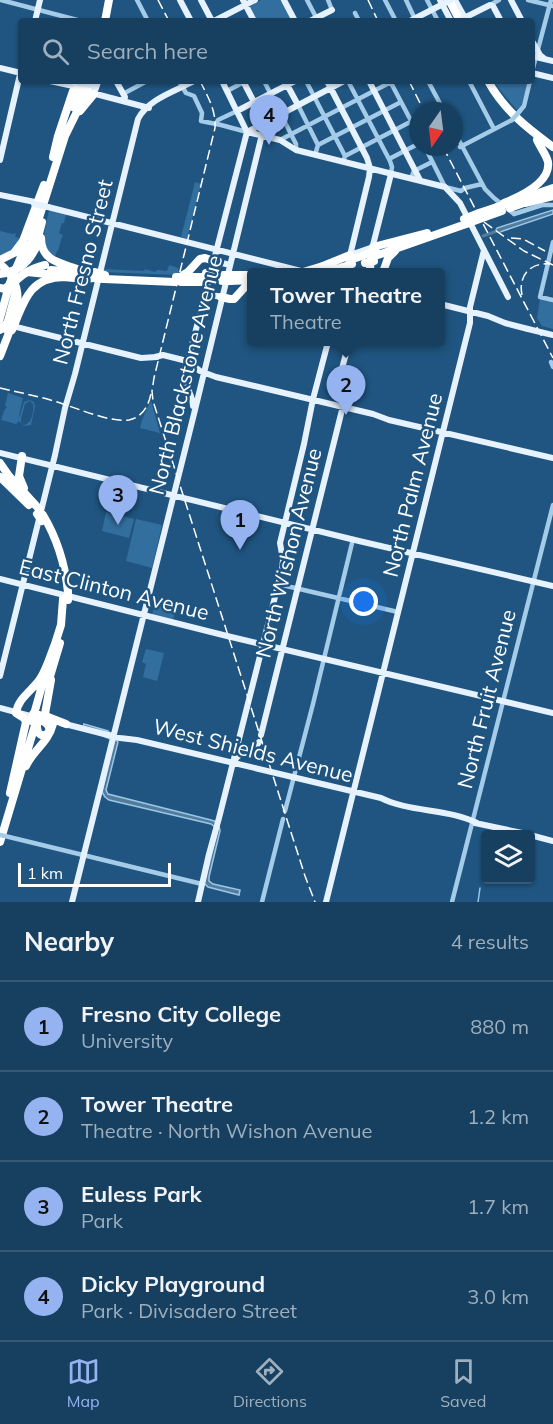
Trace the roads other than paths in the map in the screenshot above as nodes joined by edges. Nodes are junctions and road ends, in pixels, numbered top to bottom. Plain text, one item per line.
1 (40, 0) edge
2 (111, 0) edge
3 (137, 0) edge
4 (180, 0) edge
5 (201, 0) edge
6 (254, 0) edge
7 (285, 0) edge
8 (307, 0) edge
9 (328, 0) edge
10 (385, 0) edge
11 (405, 0) edge
12 (427, 0) edge
13 (499, 0) edge
14 (511, 0) edge
15 (528, 0) edge
16 (446, 1) edge
17 (0, 2) edge
18 (245, 3) edge
19 (491, 4) edge
20 (551, 4) edge
21 (432, 10) junction
22 (37, 11) junction
23 (330, 11) joint
24 (355, 13) dead end
25 (36, 18) edge
26 (59, 18) edge
27 (68, 18) edge
28 (108, 18) edge
29 (147, 18) edge
30 (189, 18) edge
31 (211, 18) edge
32 (224, 18) edge
33 (252, 18) edge
34 (294, 18) edge
35 (314, 18) edge
36 (318, 18) edge
37 (358, 18) edge
38 (394, 18) edge
39 (413, 18) edge
40 (418, 18) edge
41 (436, 18) edge
42 (458, 18) edge
43 (463, 18) edge
44 (499, 18) edge
45 (520, 18) edge
46 (536, 48) edge
47 (553, 60) edge
48 (0, 68) edge
49 (18, 71) edge
50 (535, 73) edge
51 (553, 78) edge
52 (74, 84) edge
53 (118, 84) edge
54 (144, 84) edge
55 (224, 84) edge
56 (240, 84) edge
57 (245, 84) edge
58 (266, 84) edge
59 (285, 84) edge
60 (287, 84) edge
61 (308, 84) edge
62 (329, 84) edge
63 (340, 84) edge
64 (348, 84) edge
65 (371, 84) edge
66 (385, 84) edge
67 (392, 84) edge
68 (428, 84) edge
69 (471, 84) edge
70 (492, 84) edge
71 (492, 84) edge
72 (529, 84) edge
73 (182, 86) edge
74 (19, 87) edge
75 (331, 88) junction
76 (374, 90) junction
77 (227, 91) junction
78 (91, 93) junction
79 (271, 94) junction
80 (314, 97) junction
81 (358, 99) junction
82 (128, 101) junction
83 (254, 102) junction
84 (401, 102) junction
85 (438, 102) edge
86 (298, 105) junction
87 (146, 108) junction
88 (341, 108) junction
89 (237, 111) junction
90 (385, 111) junction
91 (281, 114) junction
92 (324, 116) junction
93 (409, 116) edge
94 (511, 116) junction
95 (368, 119) junction
96 (265, 122) junction
97 (219, 123) junction
98 (409, 123) edge
99 (232, 124) dead end
100 (308, 125) junction
101 (352, 128) junction
102 (236, 129) junction
103 (494, 129) junction
104 (395, 130) junction
105 (247, 132) junction
106 (291, 134) junction
107 (261, 135) junction
108 (335, 136) junction
109 (272, 138) junction
110 (378, 139) junction
111 (280, 140) junction
112 (537, 140) junction
113 (318, 145) junction
114 (553, 145) edge
115 (463, 146) edge
116 (362, 147) junction
117 (409, 148) edge
118 (296, 150) junction
119 (405, 150) junction
120 (463, 151) edge
121 (315, 155) junction
122 (429, 156) edge
123 (55, 159) junction
124 (344, 159) junction
125 (389, 159) junction
126 (0, 160) edge
127 (432, 162) junction
128 (553, 165) edge
129 (0, 168) edge
130 (370, 168) junction
131 (416, 170) junction
132 (553, 172) edge
133 (53, 173) junction
134 (391, 174) junction
135 (411, 178) junction
136 (420, 180) junction
137 (45, 183) junction
138 (481, 184) junction
139 (445, 187) junction
140 (553, 188) edge
141 (461, 191) junction
142 (526, 192) junction
143 (553, 194) edge
144 (0, 196) edge
145 (459, 202) junction
146 (548, 203) edge
147 (502, 206) junction
148 (43, 219) junction
149 (465, 221) junction
150 (112, 223) junction
151 (411, 240) junction
152 (27, 241) junction
153 (553, 242) edge
154 (218, 249) junction
155 (484, 250) junction
156 (233, 253) junction
157 (371, 259) edge
158 (230, 265) junction
159 (348, 266) edge
160 (0, 268) edge
161 (287, 268) edge
162 (382, 268) edge
163 (383, 268) edge
164 (45, 269) junction
165 (80, 270) junction
166 (27, 271) junction
167 (94, 275) junction
168 (209, 276) junction
169 (104, 277) junction
170 (179, 278) junction
171 (247, 280) edge
172 (225, 282) junction
173 (247, 285) edge
174 (3, 290) edge
175 (204, 293) junction
176 (508, 297) dead end
177 (553, 300) edge
178 (445, 305) edge
179 (473, 312) junction
180 (7, 324) edge
181 (553, 335) edge
182 (82, 344) junction
183 (327, 346) edge
184 (348, 346) edge
185 (0, 352) edge
186 (185, 362) junction
187 (203, 374) junction
188 (183, 385) junction
189 (198, 392) junction
190 (69, 396) junction
191 (313, 401) junction
192 (342, 408) junction
193 (65, 414) junction
194 (443, 432) junction
195 (0, 452) edge
196 (553, 458) edge
197 (21, 460) junction
198 (0, 462) edge
199 (53, 465) junction
200 (0, 471) edge
201 (0, 477) edge
202 (172, 495) junction
203 (195, 501) junction
204 (553, 505) edge
205 (38, 513) junction
206 (252, 515) junction
207 (285, 522) junction
208 (166, 524) junction
209 (312, 529) junction
210 (353, 539) junction
211 (413, 553) junction
212 (154, 570) junction
213 (0, 579) edge
214 (534, 581) junction
215 (278, 584) junction
216 (23, 585) junction
217 (553, 585) edge
218 (298, 588) junction
219 (66, 595) junction
220 (338, 599) junction
221 (398, 612) junction
222 (143, 615) junction
223 (263, 644) junction
224 (283, 648) junction
225 (53, 656) junction
226 (323, 658) junction
227 (384, 672) junction
228 (0, 676) edge
229 (504, 701) junction
230 (0, 710) edge
231 (17, 713) junction
232 (553, 713) edge
233 (39, 719) junction
234 (66, 724) junction
235 (112, 737) junction
236 (239, 742) junction
237 (243, 753) junction
238 (233, 765) junction
239 (293, 778) junction
240 (354, 793) junction
241 (12, 794) junction
242 (425, 810) junction
243 (285, 811) dead end
244 (93, 812) junction
245 (450, 817) junction
246 (458, 817) junction
247 (283, 819) dead end
248 (474, 822) junction
249 (90, 825) junction
250 (0, 826) edge
251 (508, 830) edge
252 (535, 836) edge
253 (2, 838) edge
254 (553, 841) edge
255 (83, 854) junction
256 (75, 883) junction
257 (202, 884) junction
258 (263, 899) edge
259 (71, 902) edge
260 (198, 902) edge
261 (326, 902) edge
262 (452, 902) edge

1 - 22 main road
2 - 28 highway
3 - 29 street
4 - 30 main road
5 - 31 main road
6 - 18 main road
7 - 34 main road
8 - 35 street
9 - 23 street
10 - 38 street
11 - 39 street
12 - 21 street
13 - 19 street
14 - 45 main road
15 - 20 street
16 - 21 main road
16 - 42 highway
17 - 22 street
18 - 32 main road
18 - 33 main road
19 - 43 main road
19 - 44 main road
20 - 46 street
21 - 40 main road
21 - 41 street
22 - 25 main road
22 - 26 street
22 - 27 street
23 - 36 main road
24 - 37 street
46 - 47 main road
48 - 49 main road
50 - 51 main road
52 - 78 highway, bridge
52 - 78 main road
52 - 123 highway
52 - 123 highway
52 - 123 highway
53 - 82 main road
54 - 82 street
55 - 77 main road
56 - 77 street
57 - 83 main road
58 - 79 street
59 - 79 main road
60 - 86 main road
61 - 80 street
62 - 75 main road
63 - 75 main road
64 - 81 street
65 - 76 main road
66 - 76 street
67 - 84 street
68 - 85 street
69 - 103 street
70 - 94 highway
71 - 114 highway
72 - 94 street, bridge
73 - 87 main road
73 - 97 street
74 - 126 main road
74 - 129 main road
75 - 80 main road
75 - 88 main road
76 - 81 street
76 - 90 main road
77 - 89 main road
78 - 82 main road
78 - 123 highway
79 - 83 main road
79 - 91 street
80 - 86 main road
80 - 92 street
81 - 88 street
81 - 95 street
82 - 87 main road
83 - 89 main road
84 - 90 street
84 - 93 street
86 - 91 main road
86 - 100 street
87 - 150 main road, North Fresno Street
88 - 92 street
88 - 101 main road
89 - 97 street
89 - 105 main road
90 - 95 street
90 - 104 main road
91 - 96 main road
91 - 106 street
92 - 100 street
92 - 108 street
94 - 103 street
94 - 112 highway
94 - 114 highway
95 - 101 street
95 - 110 street
96 - 105 main road
96 - 107 main road, North Blackstone Avenue
96 - 109 street
97 - 102 street
98 - 104 street
99 - 102 street
100 - 106 street
100 - 113 street
101 - 108 street
101 - 116 main road
102 - 105 street
103 - 115 street
104 - 110 street
104 - 119 main road
105 - 107 main road
105 - 154 main road
106 - 111 street
106 - 118 street
107 - 109 main road
107 - 156 main road, North Blackstone Avenue
108 - 113 street
108 - 124 street
109 - 111 main road
110 - 116 street
110 - 125 street
111 - 118 main road
112 - 128 highway
112 - 142 highway
113 - 121 street
116 - 124 street
116 - 130 main road
117 - 119 street
118 - 121 main road
119 - 125 street
119 - 131 main road
120 - 138 street
121 - 124 main road
122 - 127 street
123 - 133 highway
123 - 137 highway
124 - 130 main road
125 - 134 street
127 - 131 street
127 - 139 street
130 - 134 main road
130 - 159 main road
131 - 135 street
131 - 136 main road
132 - 142 highway
133 - 148 highway
133 - 180 highway
134 - 135 main road
134 - 157 main road
135 - 136 main road
136 - 139 main road
137 - 152 highway
137 - 160 highway
138 - 141 street
138 - 147 street
139 - 141 street
139 - 145 main road
140 - 147 highway
141 - 145 street
142 - 147 highway
143 - 146 highway
143 - 147 highway
144 - 150 main road, bridge
145 - 155 main road
146 - 147 highway
147 - 149 highway, bridge
148 - 160 highway, bridge
148 - 165 highway
149 - 151 highway
149 - 151 highway
150 - 154 main road
150 - 182 main road, North Fresno Street
151 - 157 highway
151 - 163 highway
152 - 174 highway
152 - 180 highway
153 - 177 street
154 - 156 main road
154 - 168 main road
155 - 176 main road
155 - 179 main road, North Palm Avenue
156 - 158 main road, North Blackstone Avenue
156 - 161 main road
157 - 159 highway
157 - 159 main road
157 - 162 highway
158 - 168 main road
158 - 172 main road, North Blackstone Avenue
160 - 166 highway, bridge
160 - 180 highway, bridge
164 - 165 highway
164 - 166 highway
164 - 167 highway
164 - 174 highway, bridge
165 - 167 highway
166 - 167 highway
167 - 169 highway, bridge
167 - 180 highway
168 - 168 highway
168 - 170 highway
168 - 170 highway
168 - 172 highway
168 - 175 main road
169 - 170 highway
169 - 170 highway
171 - 172 highway
172 - 172 highway
172 - 173 highway
172 - 175 main road
172 - 187 main road, North Blackstone Avenue
174 - 180 highway
175 - 186 main road
178 - 179 main road
179 - 181 main road, bridge
179 - 194 main road, North Palm Avenue
180 - 182 main road
180 - 185 highway
182 - 186 main road
182 - 190 main road, North Fresno Street
183 - 191 main road
184 - 192 main road, North Wishon Avenue
186 - 187 main road
186 - 188 main road
187 - 189 main road, North Blackstone Avenue
187 - 191 main road
188 - 189 main road
188 - 202 main road, North Blackstone Avenue
189 - 202 main road, North Blackstone Avenue
190 - 193 main road, North Fresno Street
190 - 193 main road, North Fresno Street
191 - 192 main road
191 - 207 main road
192 - 194 main road
192 - 209 main road, North Wishon Avenue
193 - 199 main road, North Fresno Street
194 - 196 main road
194 - 211 main road, North Palm Avenue
195 - 197 main road
197 - 198 highway
197 - 199 main road
197 - 205 highway
198 - 205 highway
199 - 202 main road
199 - 216 main road, North Fresno Street
200 - 205 highway
201 - 205 highway
202 - 203 main road
202 - 203 main road
202 - 208 main road, North Blackstone Avenue
202 - 208 main road, North Blackstone Avenue
203 - 206 main road
203 - 206 main road
204 - 214 street, North Fruit Avenue
205 - 219 highway
206 - 207 main road
207 - 209 main road
207 - 215 main road
208 - 212 main road, North Blackstone Avenue
208 - 212 main road, North Blackstone Avenue
209 - 210 main road
209 - 218 main road, North Wishon Avenue
210 - 211 main road
210 - 220 street
211 - 214 main road
211 - 221 main road, North Palm Avenue
212 - 222 main road, North Blackstone Avenue
212 - 222 main road, North Blackstone Avenue
213 - 216 main road, East Clinton Avenue
214 - 217 main road
214 - 229 street, North Fruit Avenue
215 - 218 street
215 - 223 main road
216 - 222 main road, East Clinton Avenue
216 - 228 main road, North Fresno Street
218 - 220 street
218 - 224 main road, North Wishon Avenue
219 - 225 highway
219 - 225 highway
220 - 221 street
220 - 226 street
221 - 227 main road, North Palm Avenue
222 - 223 main road, East Clinton Avenue
222 - 235 main road, North Blackstone Avenue
223 - 224 main road, East Clinton Avenue
223 - 236 main road
224 - 226 main road, East Clinton Avenue
224 - 237 main road, North Wishon Avenue
225 - 231 highway
225 - 233 highway
225 - 233 highway
225 - 234 highway
226 - 227 main road, East Clinton Avenue
226 - 239 street
227 - 229 main road, East Clinton Avenue
227 - 240 main road, North Palm Avenue
229 - 232 main road, East Clinton Avenue
229 - 248 street, North Fruit Avenue
230 - 231 main road
231 - 233 main road
231 - 233 main road
231 - 241 highway
233 - 234 main road
233 - 235 main road
233 - 241 highway
233 - 241 highway
234 - 235 main road
235 - 238 main road, West Shields Avenue
235 - 244 main road, North Blackstone Avenue
235 - 244 main road, North Blackstone Avenue
236 - 237 main road
236 - 238 main road
237 - 238 main road, North Wishon Avenue
238 - 239 main road, West Shields Avenue
238 - 257 main road
239 - 240 main road, West Shields Avenue
239 - 243 street
240 - 242 main road, West Shields Avenue
240 - 261 main road, North Palm Avenue
241 - 250 highway
241 - 253 highway
242 - 245 main road, West Shields Avenue
242 - 246 main road, West Shields Avenue
244 - 249 main road, North Blackstone Avenue
245 - 246 main road
245 - 248 main road, West Shields Avenue
246 - 248 main road, West Shields Avenue
247 - 258 street
248 - 251 main road, West Shields Avenue
248 - 262 street, North Fruit Avenue
249 - 255 main road, North Blackstone Avenue
249 - 255 main road, North Blackstone Avenue
252 - 254 main road, West Shields Avenue
253 - 255 street
255 - 256 main road, North Blackstone Avenue
255 - 257 street
256 - 259 main road, North Blackstone Avenue
256 - 259 main road, North Blackstone Avenue
257 - 260 main road

